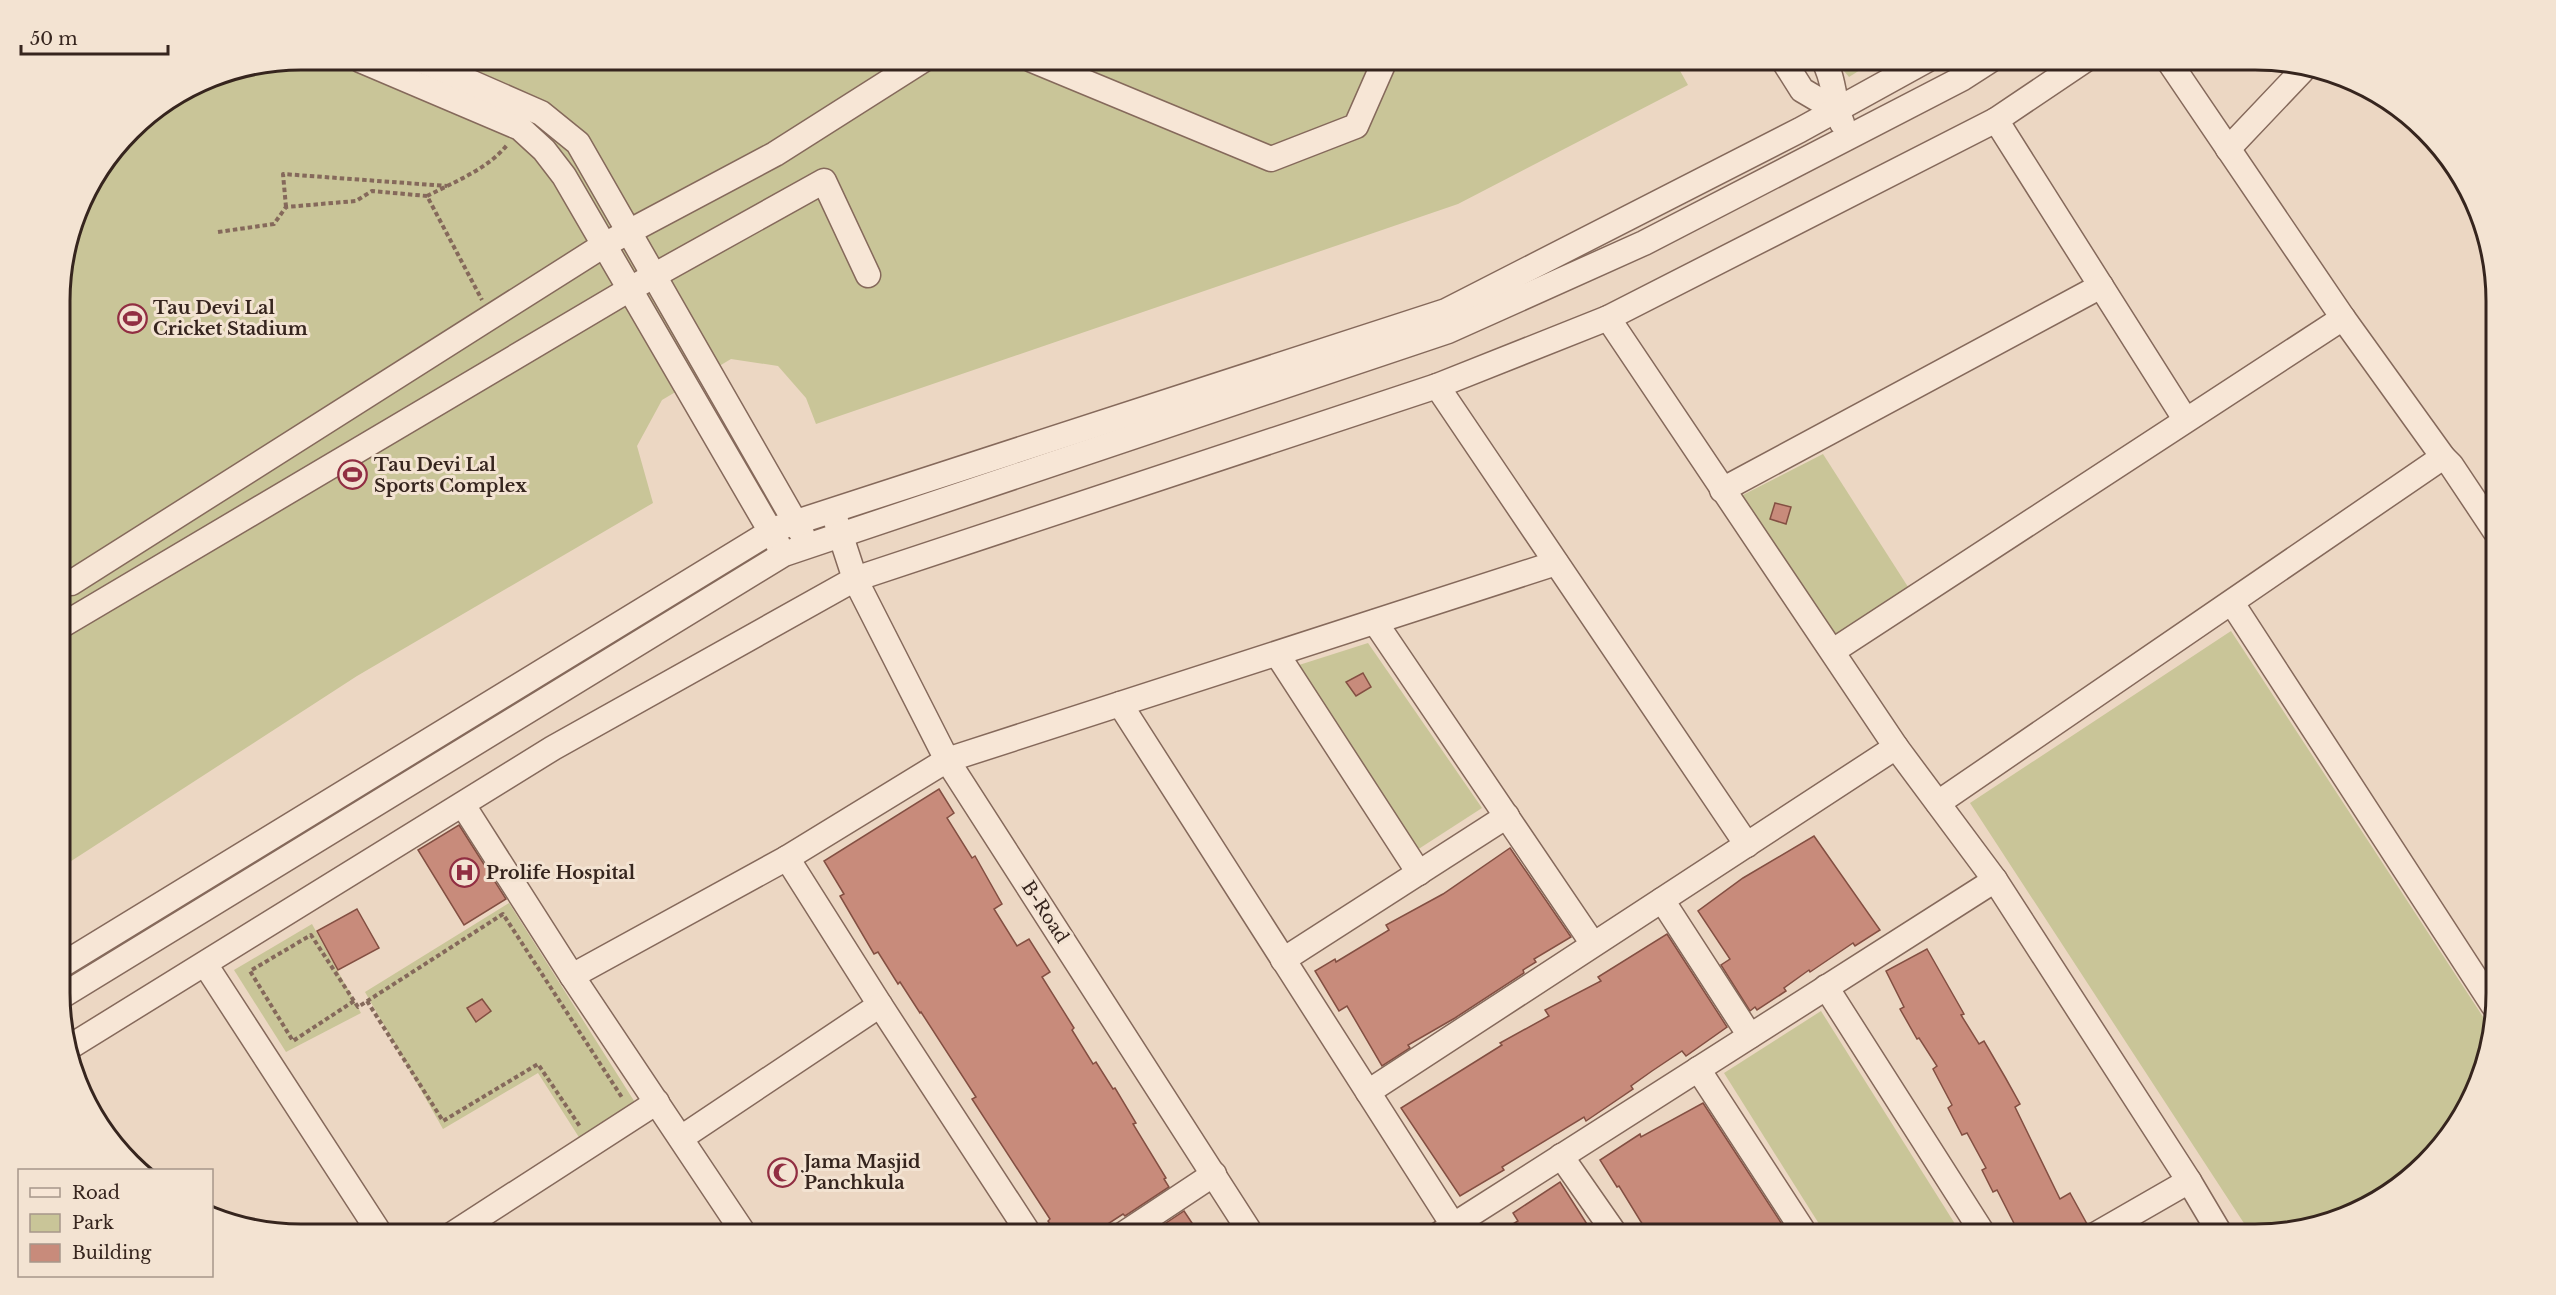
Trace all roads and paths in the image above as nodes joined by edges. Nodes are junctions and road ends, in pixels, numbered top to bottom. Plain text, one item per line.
1 (384, 70) edge
2 (443, 70) edge
3 (907, 70) edge
4 (1056, 70) edge
5 (1381, 70) edge
6 (1789, 70) edge
7 (1828, 70) edge
8 (1909, 70) edge
9 (1975, 70) edge
10 (2070, 70) edge
11 (2175, 70) edge
12 (2298, 75) edge
13 (1836, 110) junction
14 (1996, 120) junction
15 (520, 128) junction
16 (1848, 138) junction
17 (2228, 149) junction
18 (447, 186) junction
19 (428, 196) junction
20 (286, 207) junction
21 (629, 231) junction
22 (218, 232) dead end
23 (604, 245) junction
24 (868, 275) dead end
25 (655, 277) junction
26 (2101, 286) junction
27 (630, 289) junction
28 (491, 316) junction
29 (1608, 318) junction
30 (2343, 318) junction
31 (1437, 387) junction
32 (2185, 419) junction
33 (2443, 457) junction
34 (1722, 490) junction
35 (832, 510) junction
36 (2486, 518) edge
37 (795, 522) junction
38 (771, 531) junction
39 (840, 535) junction
40 (808, 546) junction
41 (784, 554) junction
42 (1556, 563) junction
43 (855, 579) junction
44 (71, 583) dead end
45 (2232, 603) junction
46 (70, 621) edge
47 (1376, 622) junction
48 (1833, 651) junction
49 (1277, 654) junction
50 (1120, 704) junction
51 (1896, 747) junction
52 (947, 759) junction
53 (1938, 803) junction
54 (463, 805) junction
55 (1507, 816) junction
56 (1747, 845) junction
57 (787, 858) junction
58 (1419, 873) junction
59 (1995, 880) junction
60 (1662, 900) junction
61 (1593, 944) junction
62 (70, 960) edge
63 (1283, 960) junction
64 (205, 964) junction
65 (572, 976) junction
66 (1826, 987) junction
67 (70, 992) edge
68 (2486, 994) edge
69 (354, 1001) junction
70 (367, 1001) junction
71 (880, 1005) junction
72 (1750, 1036) junction
73 (76, 1043) edge
74 (1698, 1069) junction
75 (1368, 1092) junction
76 (657, 1102) junction
77 (627, 1104) dead end
78 (584, 1134) dead end
79 (681, 1138) junction
80 (1561, 1156) junction
81 (1214, 1174) junction
82 (2189, 1181) junction
83 (374, 1224) edge
84 (468, 1224) edge
85 (738, 1224) edge
86 (1023, 1224) edge
87 (1139, 1224) edge
88 (1245, 1224) edge
89 (1442, 1224) edge
90 (1454, 1224) edge
91 (1608, 1224) edge
92 (1799, 1224) edge
93 (1978, 1224) edge
94 (2113, 1224) edge
95 (2215, 1224) edge

1 - 15 street
2 - 21 street
3 - 21 street
4 - 5 street
6 - 13 street
7 - 13 street
8 - 13 street
9 - 16 street
10 - 14 street
11 - 17 street
12 - 17 street
13 - 16 street
13 - 35 street
14 - 26 street
14 - 29 street
15 - 18 path
15 - 23 street
16 - 39 street
17 - 30 street
18 - 19 path
18 - 20 path
19 - 20 path
19 - 28 path
20 - 22 path
21 - 23 street
21 - 25 street
23 - 27 street
23 - 28 street
24 - 25 street
25 - 27 street
25 - 37 street
26 - 32 street
26 - 34 street
27 - 38 street
27 - 46 street
28 - 44 street
29 - 31 street
29 - 34 street
30 - 32 street
30 - 33 street
31 - 42 street
31 - 43 street
32 - 48 street
33 - 36 street
33 - 45 street
34 - 48 street
35 - 37 street
35 - 39 street, B-Road
37 - 38 street
37 - 40 street
38 - 41 street
38 - 62 street
39 - 40 street
39 - 43 street, B-Road
40 - 41 street
41 - 67 street
42 - 47 street
42 - 56 street
43 - 52 street, B-Road
43 - 54 street
45 - 53 street
45 - 68 street
47 - 49 street
47 - 55 street
48 - 51 street
49 - 50 street
49 - 58 street
50 - 52 street
50 - 63 street
51 - 53 street
51 - 56 street
52 - 57 street
52 - 81 street, B-Road
53 - 59 street
54 - 64 street
54 - 65 street
55 - 58 street
55 - 61 street
56 - 60 street
57 - 65 street
57 - 71 street
58 - 63 street
59 - 66 street
59 - 82 street
60 - 61 street
60 - 72 street
61 - 75 street
63 - 75 street
64 - 73 street
64 - 83 street
65 - 76 street
66 - 72 street
66 - 93 street
69 - 69 path
69 - 70 path
70 - 77 path
70 - 78 path
71 - 79 street
71 - 86 street
72 - 74 street
74 - 80 street
74 - 92 street
75 - 89 street
76 - 79 street
76 - 84 street
79 - 85 street
80 - 90 street
80 - 91 street
81 - 87 street
81 - 88 street, B-Road
82 - 94 street
82 - 95 street

